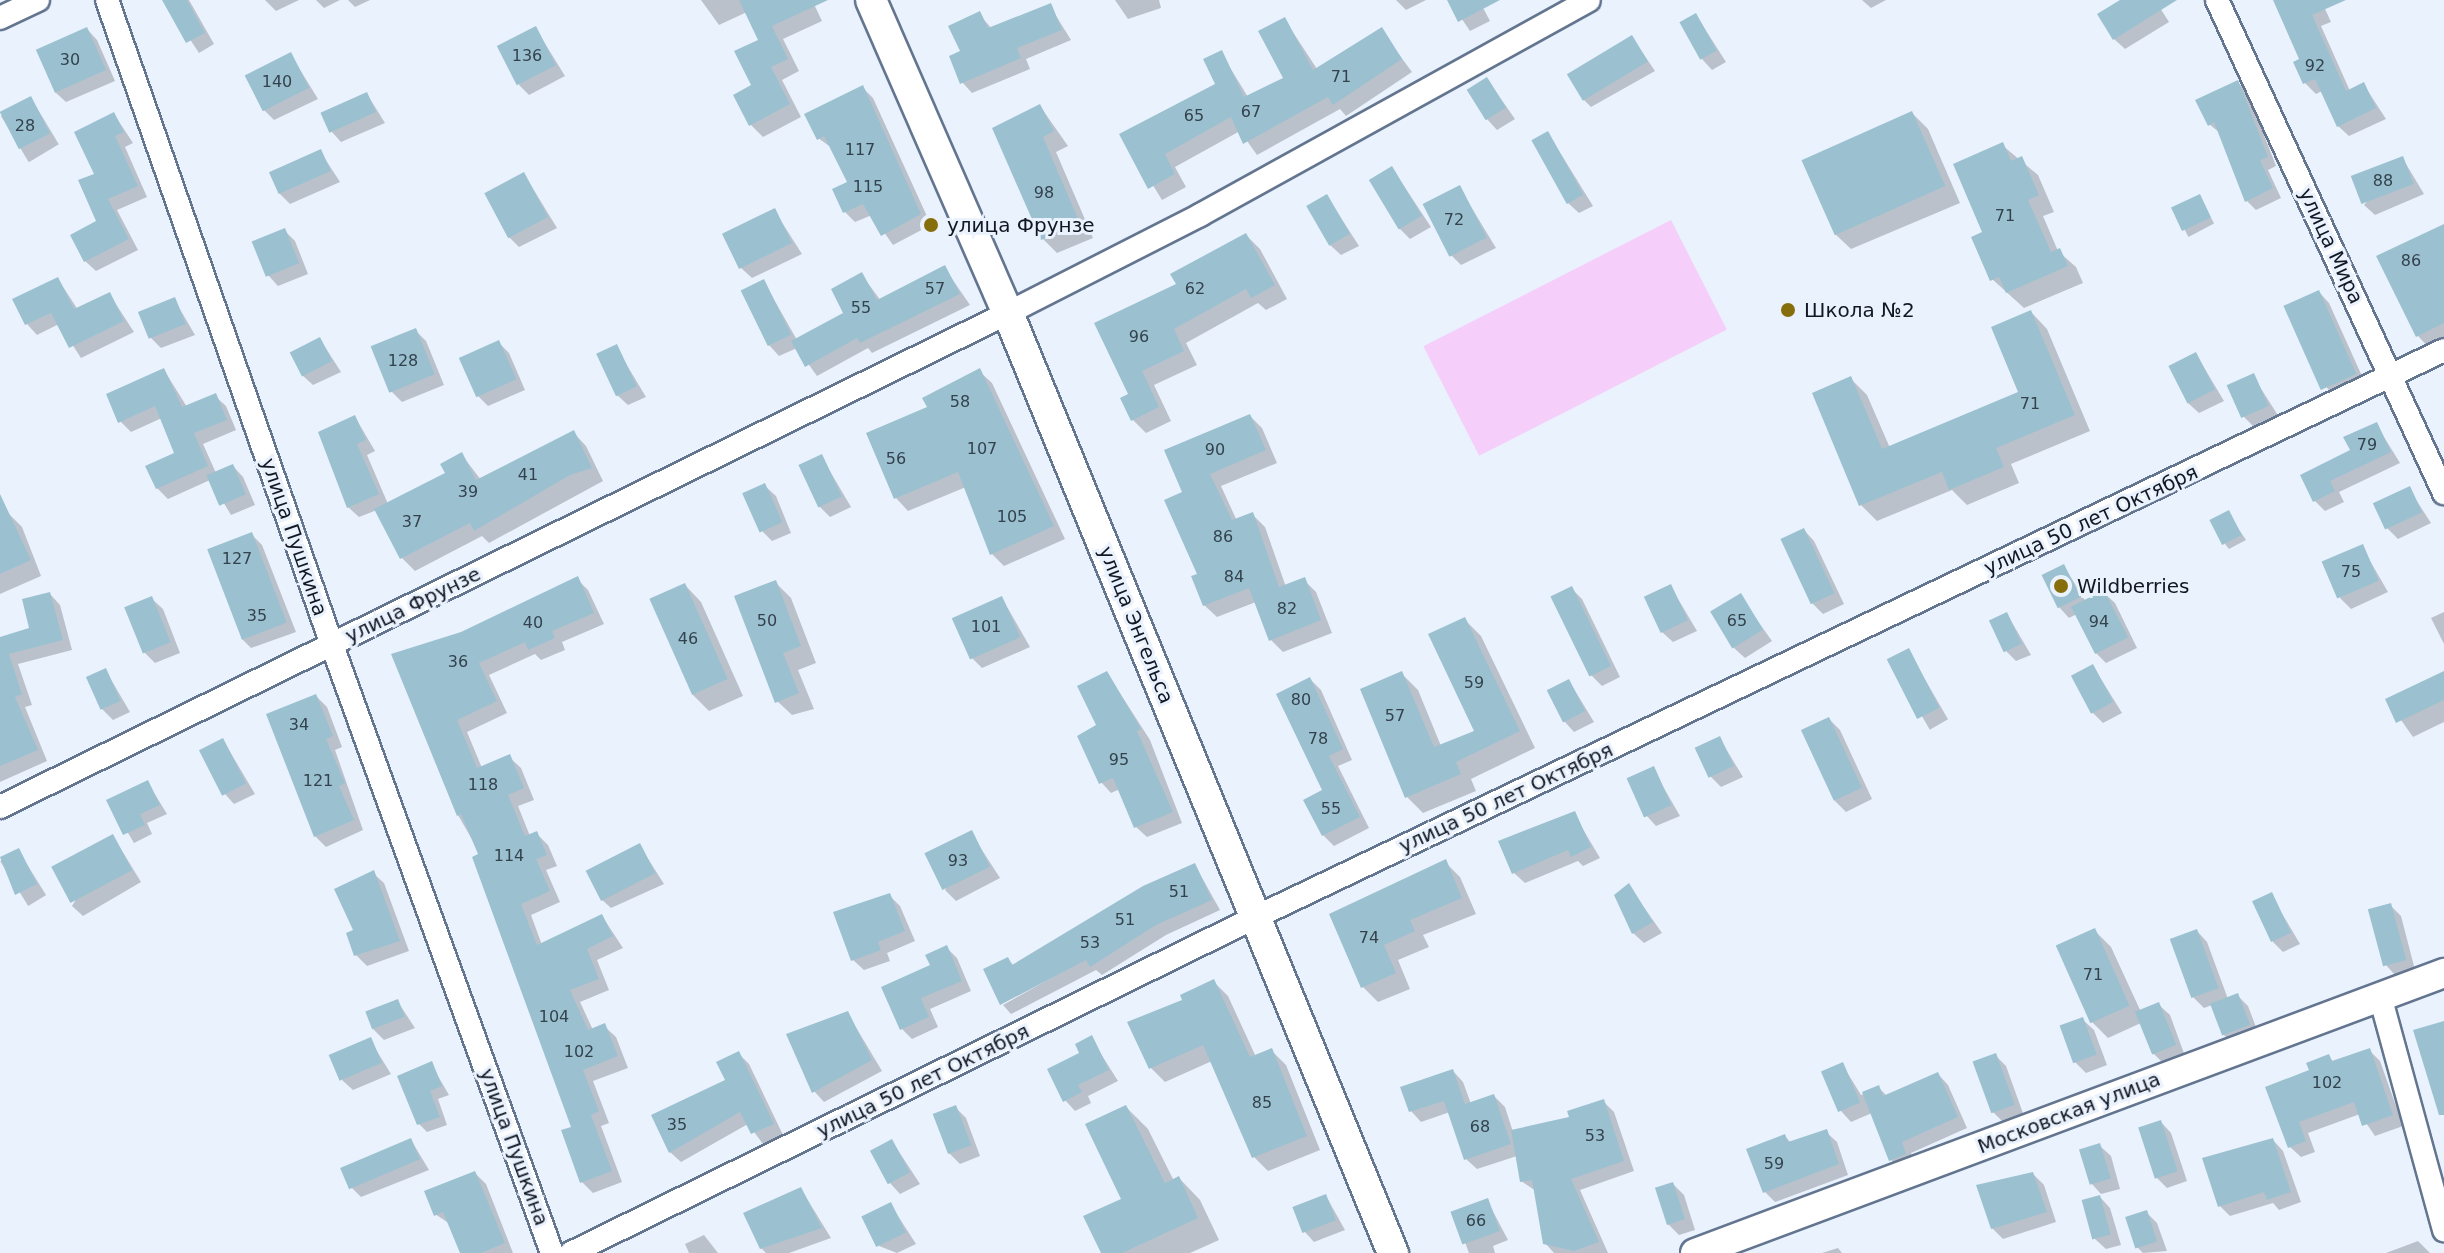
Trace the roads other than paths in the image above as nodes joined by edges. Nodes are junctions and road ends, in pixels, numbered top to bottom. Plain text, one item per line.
1 (38, 0) edge
2 (107, 0) edge
3 (871, 0) edge
4 (1589, 0) edge
5 (2217, 0) edge
6 (0, 18) edge
7 (1008, 313) junction
8 (2444, 350) edge
9 (2392, 377) junction
10 (2444, 493) edge
11 (332, 645) junction
12 (0, 807) edge
13 (1256, 917) junction
14 (2444, 973) edge
15 (2380, 996) junction
16 (2444, 1230) edge
17 (552, 1253) edge
18 (571, 1253) edge
19 (1393, 1253) edge
20 (1695, 1253) edge

1 - 6 street
2 - 11 street, улица Пушкина
3 - 7 main road, улица Энгельса
4 - 7 street, улица Фрунзе
5 - 9 street, улица Мира
7 - 11 street, улица Фрунзе
7 - 13 main road, улица Энгельса
8 - 9 street, улица 50 лет Октября
9 - 10 street, улица Мира
9 - 13 street, улица 50 лет Октября
11 - 12 street, улица Фрунзе
11 - 17 street, улица Пушкина
13 - 18 street, улица 50 лет Октября
13 - 19 main road, улица Энгельса
14 - 15 street, Московская улица
15 - 16 street
15 - 20 street, Московская улица

